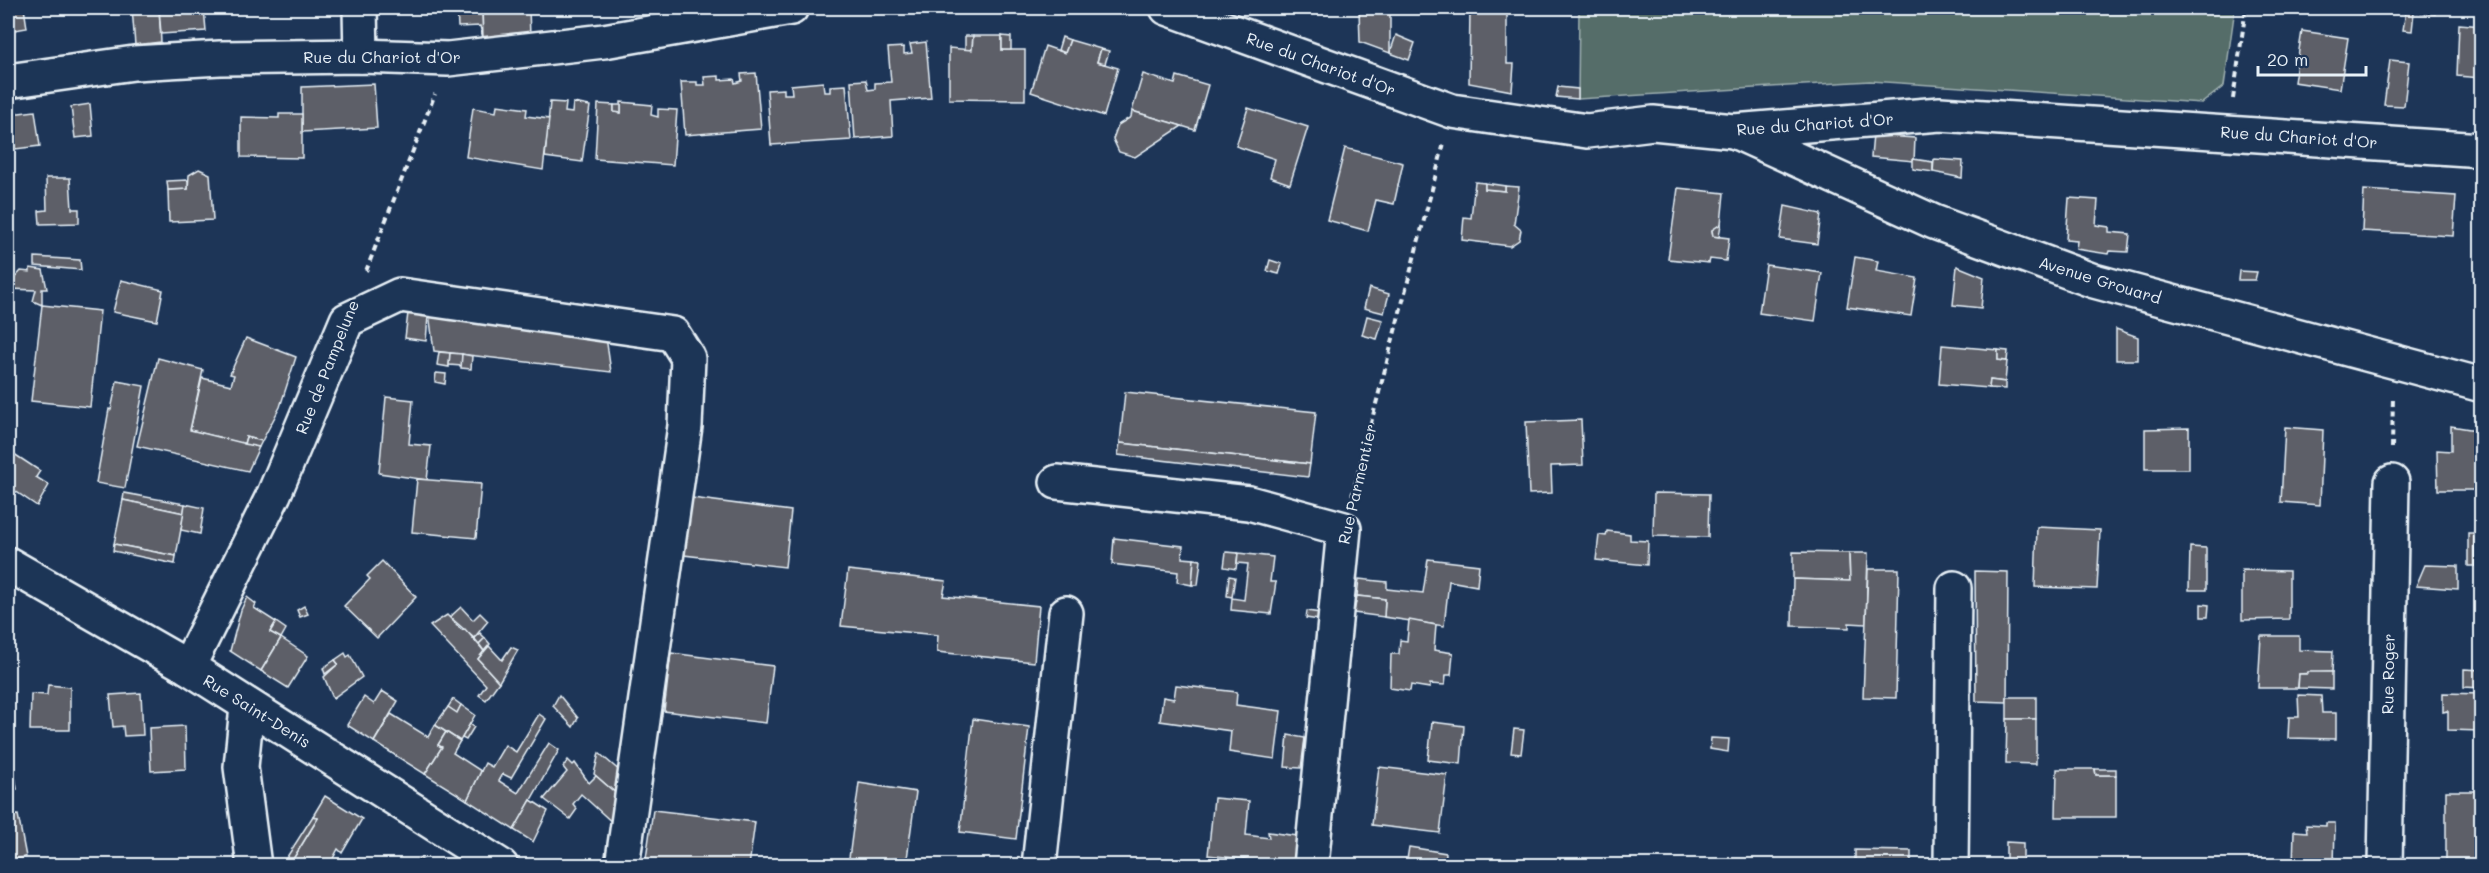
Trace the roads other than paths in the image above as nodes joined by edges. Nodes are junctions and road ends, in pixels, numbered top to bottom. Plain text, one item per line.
1 (360, 8) edge
2 (790, 8) edge
3 (1167, 8) edge
4 (361, 56) junction
5 (8, 81) edge
6 (1734, 131) junction
7 (2481, 150) edge
8 (2481, 385) edge
9 (1058, 482) dead end
10 (2392, 482) road end
11 (8, 564) edge
12 (1954, 588) dead end
13 (1066, 613) dead end
14 (188, 667) junction
15 (247, 707) junction
16 (254, 866) edge
17 (501, 866) edge
18 (622, 866) edge
19 (1039, 866) edge
20 (1311, 866) edge
21 (1951, 866) edge
22 (2385, 866) edge

1 - 4 street
2 - 4 street, Rue du Chariot d'Or
3 - 6 street, Rue du Chariot d'Or
4 - 5 street, Rue du Chariot d'Or
6 - 7 street, Rue du Chariot d'Or
6 - 8 street, Avenue Grouard
9 - 20 street, Rue Parmentier
10 - 22 street, Rue Roger
11 - 14 street, Rue Saint-Denis
12 - 21 street
13 - 19 street
14 - 15 street, Rue Saint-Denis
14 - 18 street, Rue de Pampelune
15 - 16 street
15 - 17 street, Rue Saint-Denis

